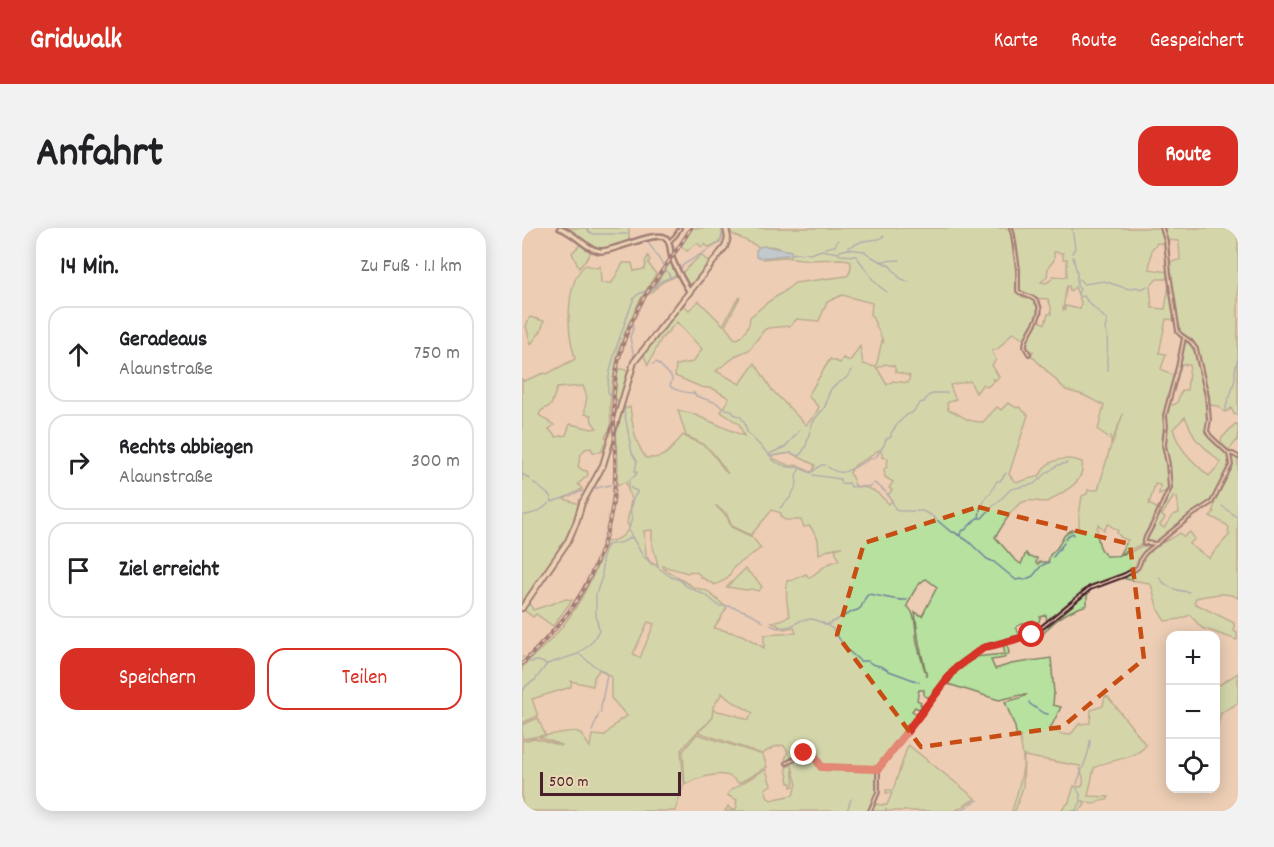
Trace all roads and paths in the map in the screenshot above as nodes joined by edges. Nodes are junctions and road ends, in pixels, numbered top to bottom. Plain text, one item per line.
1 (560, 228) edge
2 (680, 228) edge
3 (1011, 228) edge
4 (1162, 228) edge
5 (726, 230) edge
6 (669, 242) junction
7 (690, 290) junction
8 (1184, 338) junction
9 (1029, 354) dead end
10 (1229, 454) junction
11 (1238, 457) edge
12 (1157, 544) junction
13 (522, 608) edge
14 (787, 763) dead end
15 (878, 769) junction
16 (870, 811) edge

1 - 6 street
2 - 6 street
3 - 9 street
4 - 8 street
5 - 7 main road
6 - 7 street
7 - 13 main road
8 - 10 street
8 - 12 street
10 - 11 street
10 - 12 street
12 - 15 street
14 - 15 street
15 - 16 street

